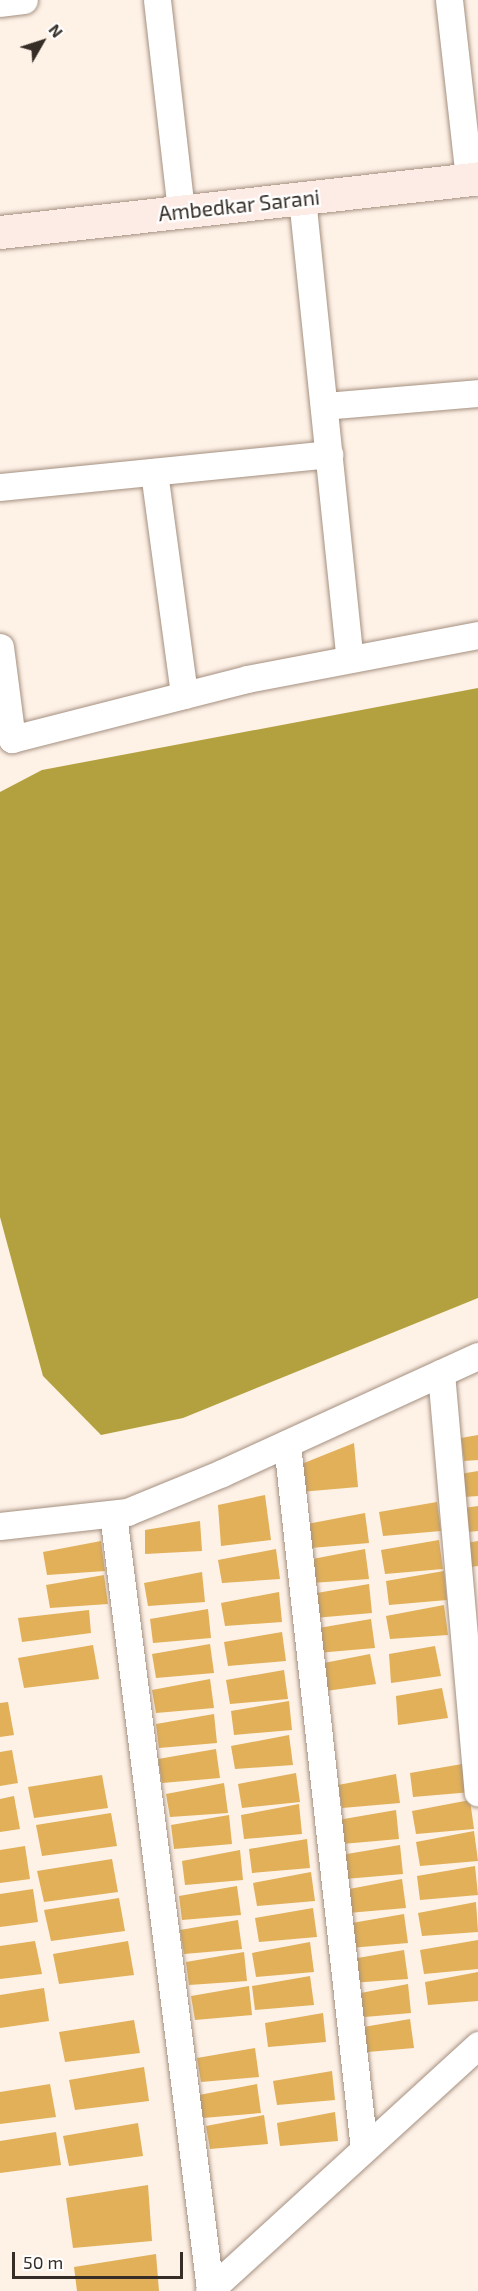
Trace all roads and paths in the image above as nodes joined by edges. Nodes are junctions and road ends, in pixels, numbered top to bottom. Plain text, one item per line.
1 (24, 0) edge
2 (158, 0) edge
3 (449, 0) edge
4 (0, 3) edge
5 (474, 179) edge
6 (302, 198) junction
7 (181, 212) junction
8 (0, 232) edge
9 (478, 393) edge
10 (324, 406) junction
11 (329, 454) junction
12 (154, 472) junction
13 (0, 487) edge
14 (478, 635) edge
15 (0, 647) edge
16 (350, 659) junction
17 (184, 695) junction
18 (478, 1356) edge
19 (441, 1373) junction
20 (287, 1444) junction
21 (113, 1514) junction
22 (0, 1527) edge
23 (478, 1791) edge
24 (478, 2045) edge
25 (364, 2149) junction
26 (209, 2290) edge

1 - 4 street
2 - 7 street
3 - 5 street
5 - 6 street, Ambedkar Sarani
6 - 7 street, Ambedkar Sarani
6 - 10 street
7 - 8 street, Ambedkar Sarani
9 - 10 street
10 - 11 street
11 - 12 street
11 - 16 street
12 - 13 street
12 - 17 street
14 - 16 street
15 - 17 street
16 - 17 street
18 - 19 street
19 - 20 street
19 - 23 street
20 - 21 street
20 - 25 street
21 - 22 street
21 - 26 street
24 - 25 street
25 - 26 street

